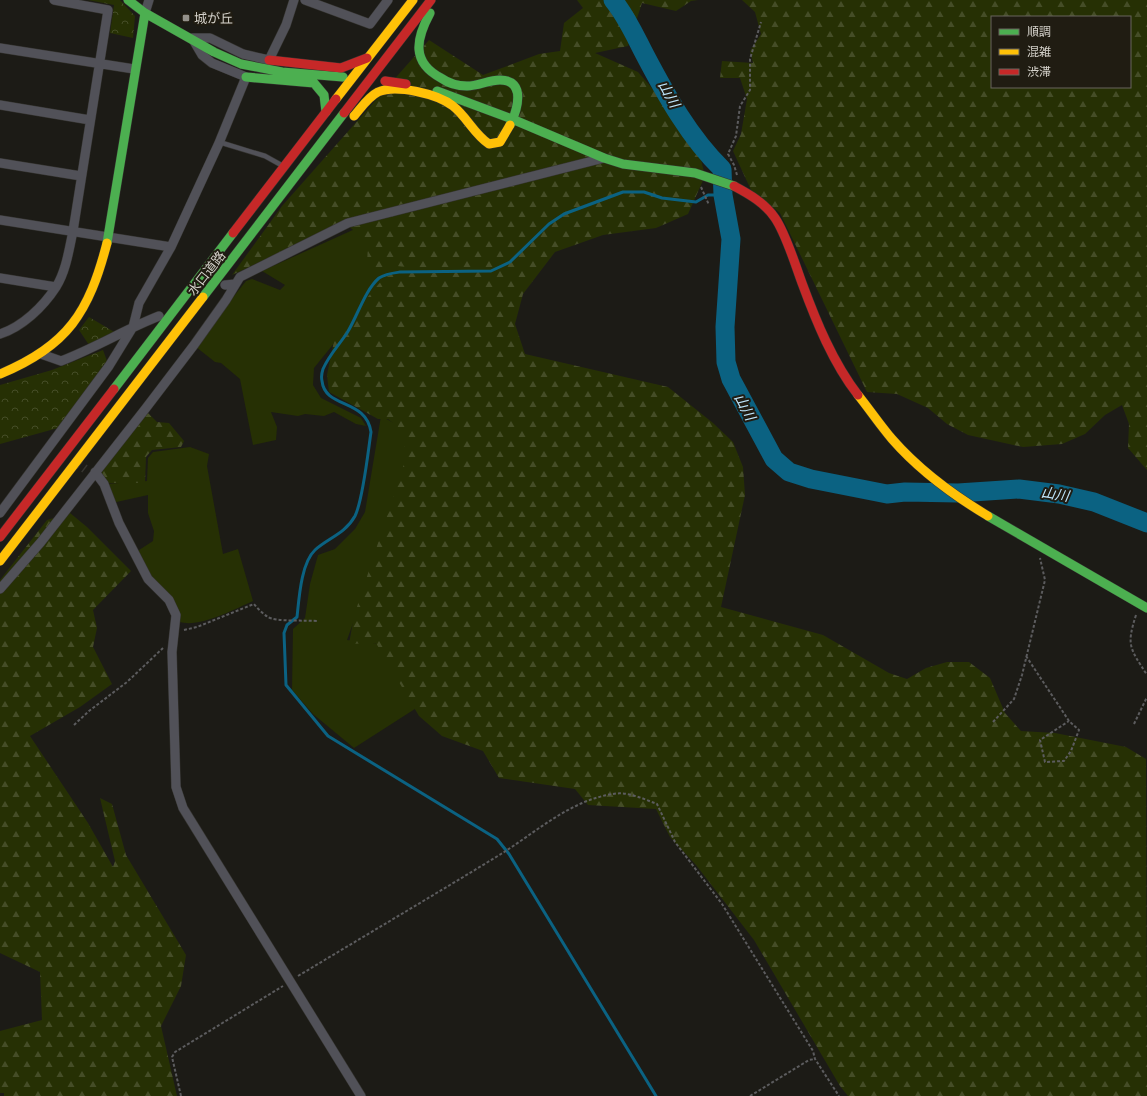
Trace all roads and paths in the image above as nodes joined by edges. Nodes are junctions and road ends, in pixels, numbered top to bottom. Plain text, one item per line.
1 (54, 0) edge
2 (128, 0) edge
3 (149, 0) edge
4 (294, 0) edge
5 (305, 0) edge
6 (388, 0) edge
7 (413, 0) edge
8 (432, 0) edge
9 (145, 13) junction
10 (761, 22) dead end
11 (192, 38) junction
12 (0, 48) edge
13 (368, 58) junction
14 (269, 60) junction
15 (99, 64) junction
16 (134, 69) junction
17 (246, 77) junction
18 (343, 77) dead end
19 (385, 81) dead end
20 (0, 105) edge
21 (326, 112) junction
22 (512, 119) junction
23 (90, 120) junction
24 (219, 142) junction
25 (318, 150) junction
26 (604, 158) junction
27 (0, 163) edge
28 (286, 167) junction
29 (81, 176) junction
30 (736, 187) junction
31 (702, 189) dead end
32 (709, 205) dead end
33 (0, 220) edge
34 (73, 231) junction
35 (109, 237) junction
36 (171, 247) junction
37 (0, 278) edge
38 (235, 284) junction
39 (225, 285) dead end
40 (56, 287) junction
41 (159, 316) dead end
42 (133, 327) junction
43 (0, 334) edge
44 (41, 354) junction
45 (0, 374) edge
46 (91, 472) junction
47 (0, 513) edge
48 (0, 537) edge
49 (1034, 542) junction
50 (0, 561) edge
51 (0, 589) edge
52 (1143, 606) edge
53 (318, 621) dead end
54 (174, 636) junction
55 (1026, 656) junction
56 (1147, 674) edge
57 (1147, 696) edge
58 (1069, 721) junction
59 (993, 722) dead end
60 (1134, 724) dead end
61 (74, 725) dead end
62 (291, 981) junction
63 (815, 1059) junction
64 (181, 1096) edge
65 (361, 1096) edge
66 (750, 1096) edge
67 (839, 1096) edge

1 - 15 street
2 - 9 main road
3 - 9 street
4 - 14 street
5 - 6 street
7 - 13 main road, 水口道路
8 - 22 main road
8 - 25 main road, 水口道路
9 - 11 main road
9 - 16 main road
10 - 30 path
11 - 14 street
11 - 17 street
11 - 18 main road
12 - 15 street
13 - 14 main road
13 - 21 main road, 水口道路
15 - 16 street
15 - 23 street
16 - 35 main road
17 - 21 main road
17 - 24 street
19 - 22 main road
20 - 23 street
21 - 28 main road, 水口道路
22 - 25 main road
22 - 26 main road
23 - 29 street
24 - 28 lane
24 - 36 street
25 - 50 main road, 水口道路
26 - 30 main road
26 - 38 street
27 - 29 street
28 - 48 main road, 水口道路
29 - 34 street
30 - 49 main road
31 - 32 path
33 - 34 street
34 - 35 street
34 - 40 street
35 - 36 street
35 - 44 main road
36 - 42 street
37 - 40 street
38 - 39 street
38 - 46 street
40 - 43 street
41 - 42 street
42 - 44 street
42 - 47 street
44 - 45 main road
46 - 51 street
46 - 54 street
49 - 52 main road
49 - 55 path
52 - 56 path
53 - 54 path
54 - 61 path
54 - 62 street
55 - 58 path
55 - 59 path
57 - 60 path
58 - 58 path
62 - 63 path
62 - 64 path
62 - 65 street
63 - 66 path
63 - 67 path

